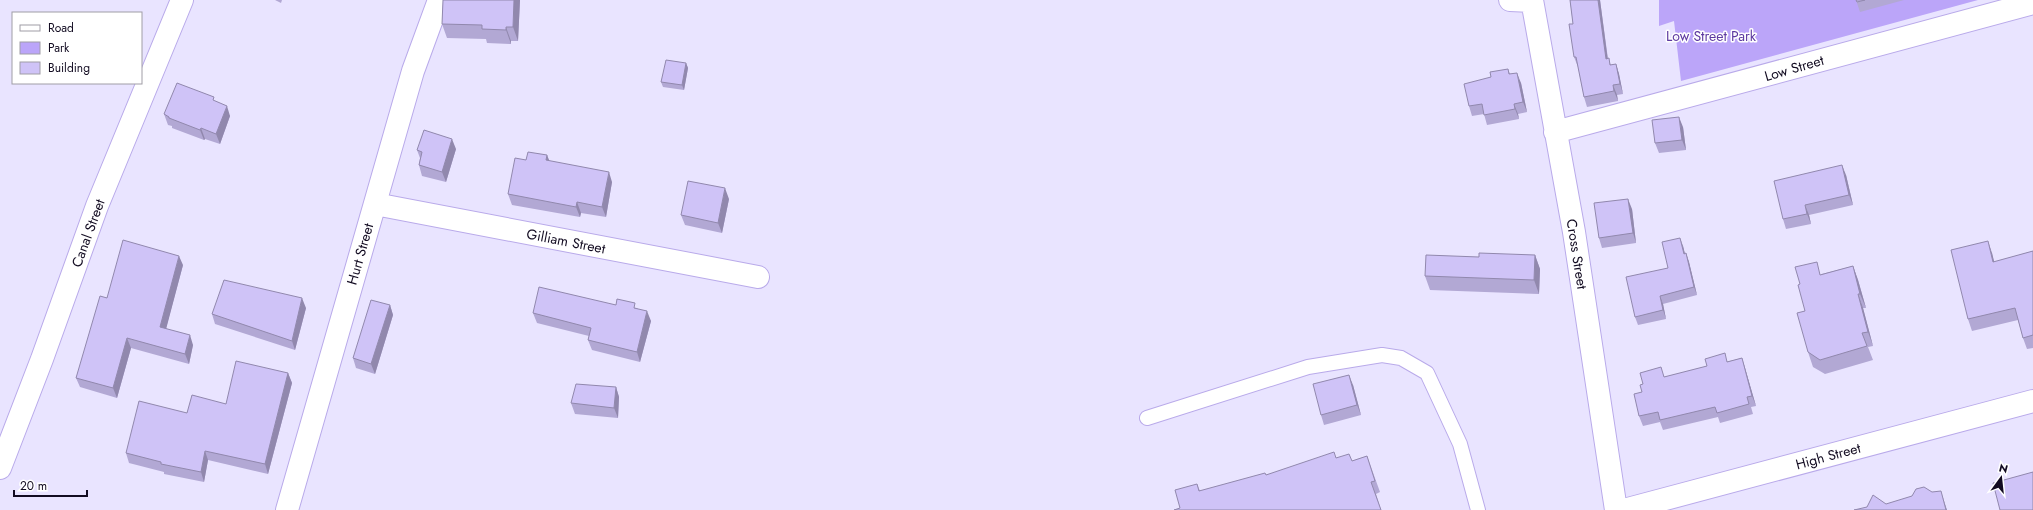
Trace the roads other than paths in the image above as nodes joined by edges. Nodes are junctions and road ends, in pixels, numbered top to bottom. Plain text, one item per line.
1 (182, 0) edge
2 (439, 0) edge
3 (1510, 0) edge
4 (1532, 1) edge
5 (2033, 2) edge
6 (1555, 132) junction
7 (375, 204) junction
8 (758, 277) dead end
9 (2033, 401) edge
10 (1147, 418) dead end
11 (0, 468) edge
12 (1672, 504) edge
13 (287, 510) edge
14 (1478, 510) edge
15 (1616, 510) edge
16 (1624, 510) edge

1 - 11 street, Canal Street
2 - 7 street, Hurt Street
3 - 4 street
4 - 6 street, Cross Street
5 - 6 street, Low Street
6 - 15 street, Cross Street
7 - 8 street, Gilliam Street
7 - 13 street, Hurt Street
9 - 12 street, High Street
10 - 14 lane
12 - 16 street, High Street

